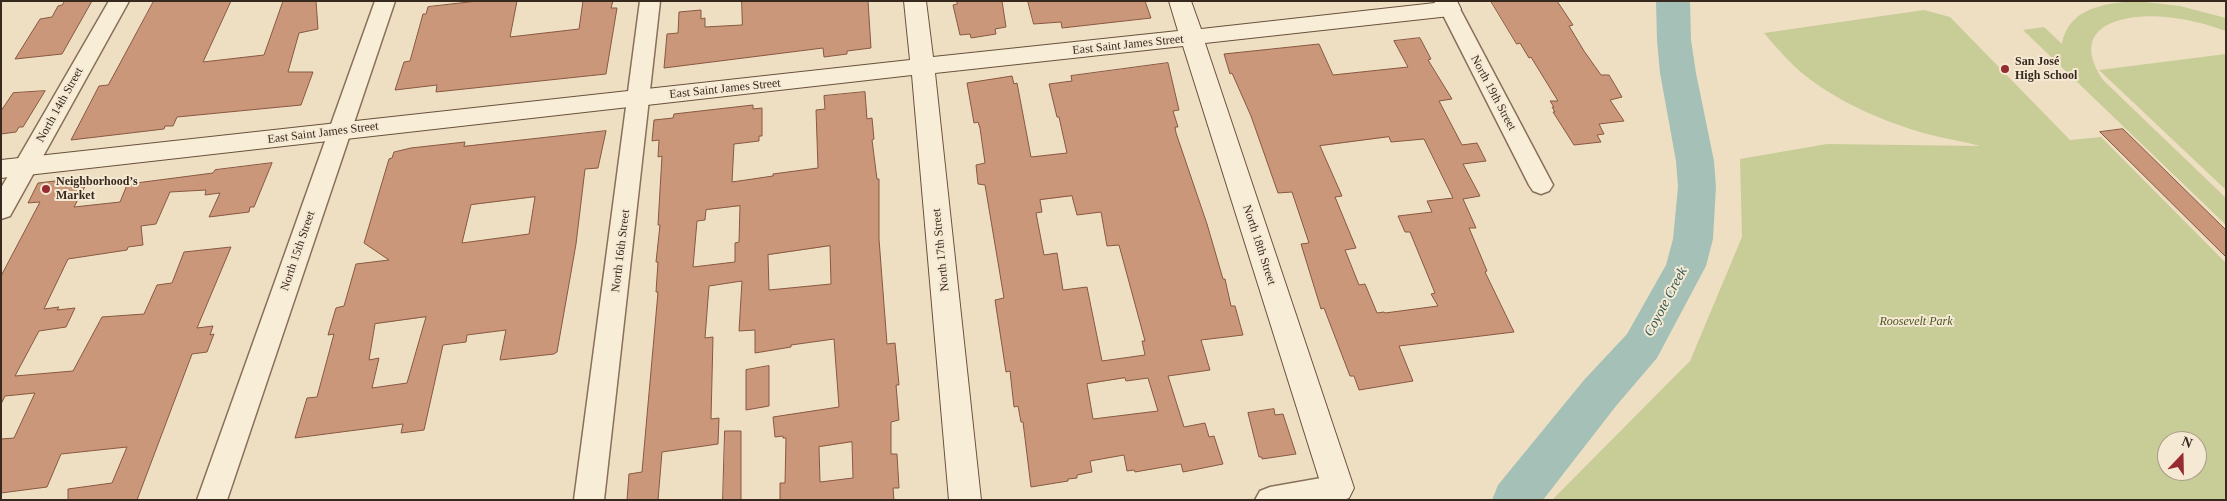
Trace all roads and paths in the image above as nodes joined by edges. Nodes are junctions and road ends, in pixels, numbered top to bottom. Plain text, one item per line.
1 (119, 1) edge
2 (385, 1) edge
3 (650, 1) edge
4 (915, 1) edge
5 (1180, 1) edge
6 (1447, 5) edge
7 (1193, 38) junction
8 (923, 67) junction
9 (639, 99) junction
10 (340, 131) junction
11 (26, 167) junction
12 (1, 170) edge
13 (1541, 184) dead end
14 (1, 210) edge
15 (1338, 488) joint
16 (212, 500) edge
17 (589, 500) edge
18 (965, 500) edge
19 (1270, 500) edge

1 - 11 street, North 14th Street
2 - 10 street, North 15th Street
3 - 9 street, North 16th Street
4 - 8 street, North 17th Street
5 - 7 street, North 18th Street
6 - 7 street, East Saint James Street
6 - 13 street, North 19th Street
7 - 8 street, East Saint James Street
7 - 15 street, North 18th Street
8 - 9 street, East Saint James Street
8 - 18 street, North 17th Street
9 - 10 street, East Saint James Street
9 - 17 street, North 16th Street
10 - 11 street, East Saint James Street
10 - 16 street, North 15th Street
11 - 12 street, East Saint James Street
11 - 14 street, North 14th Street
15 - 19 street

